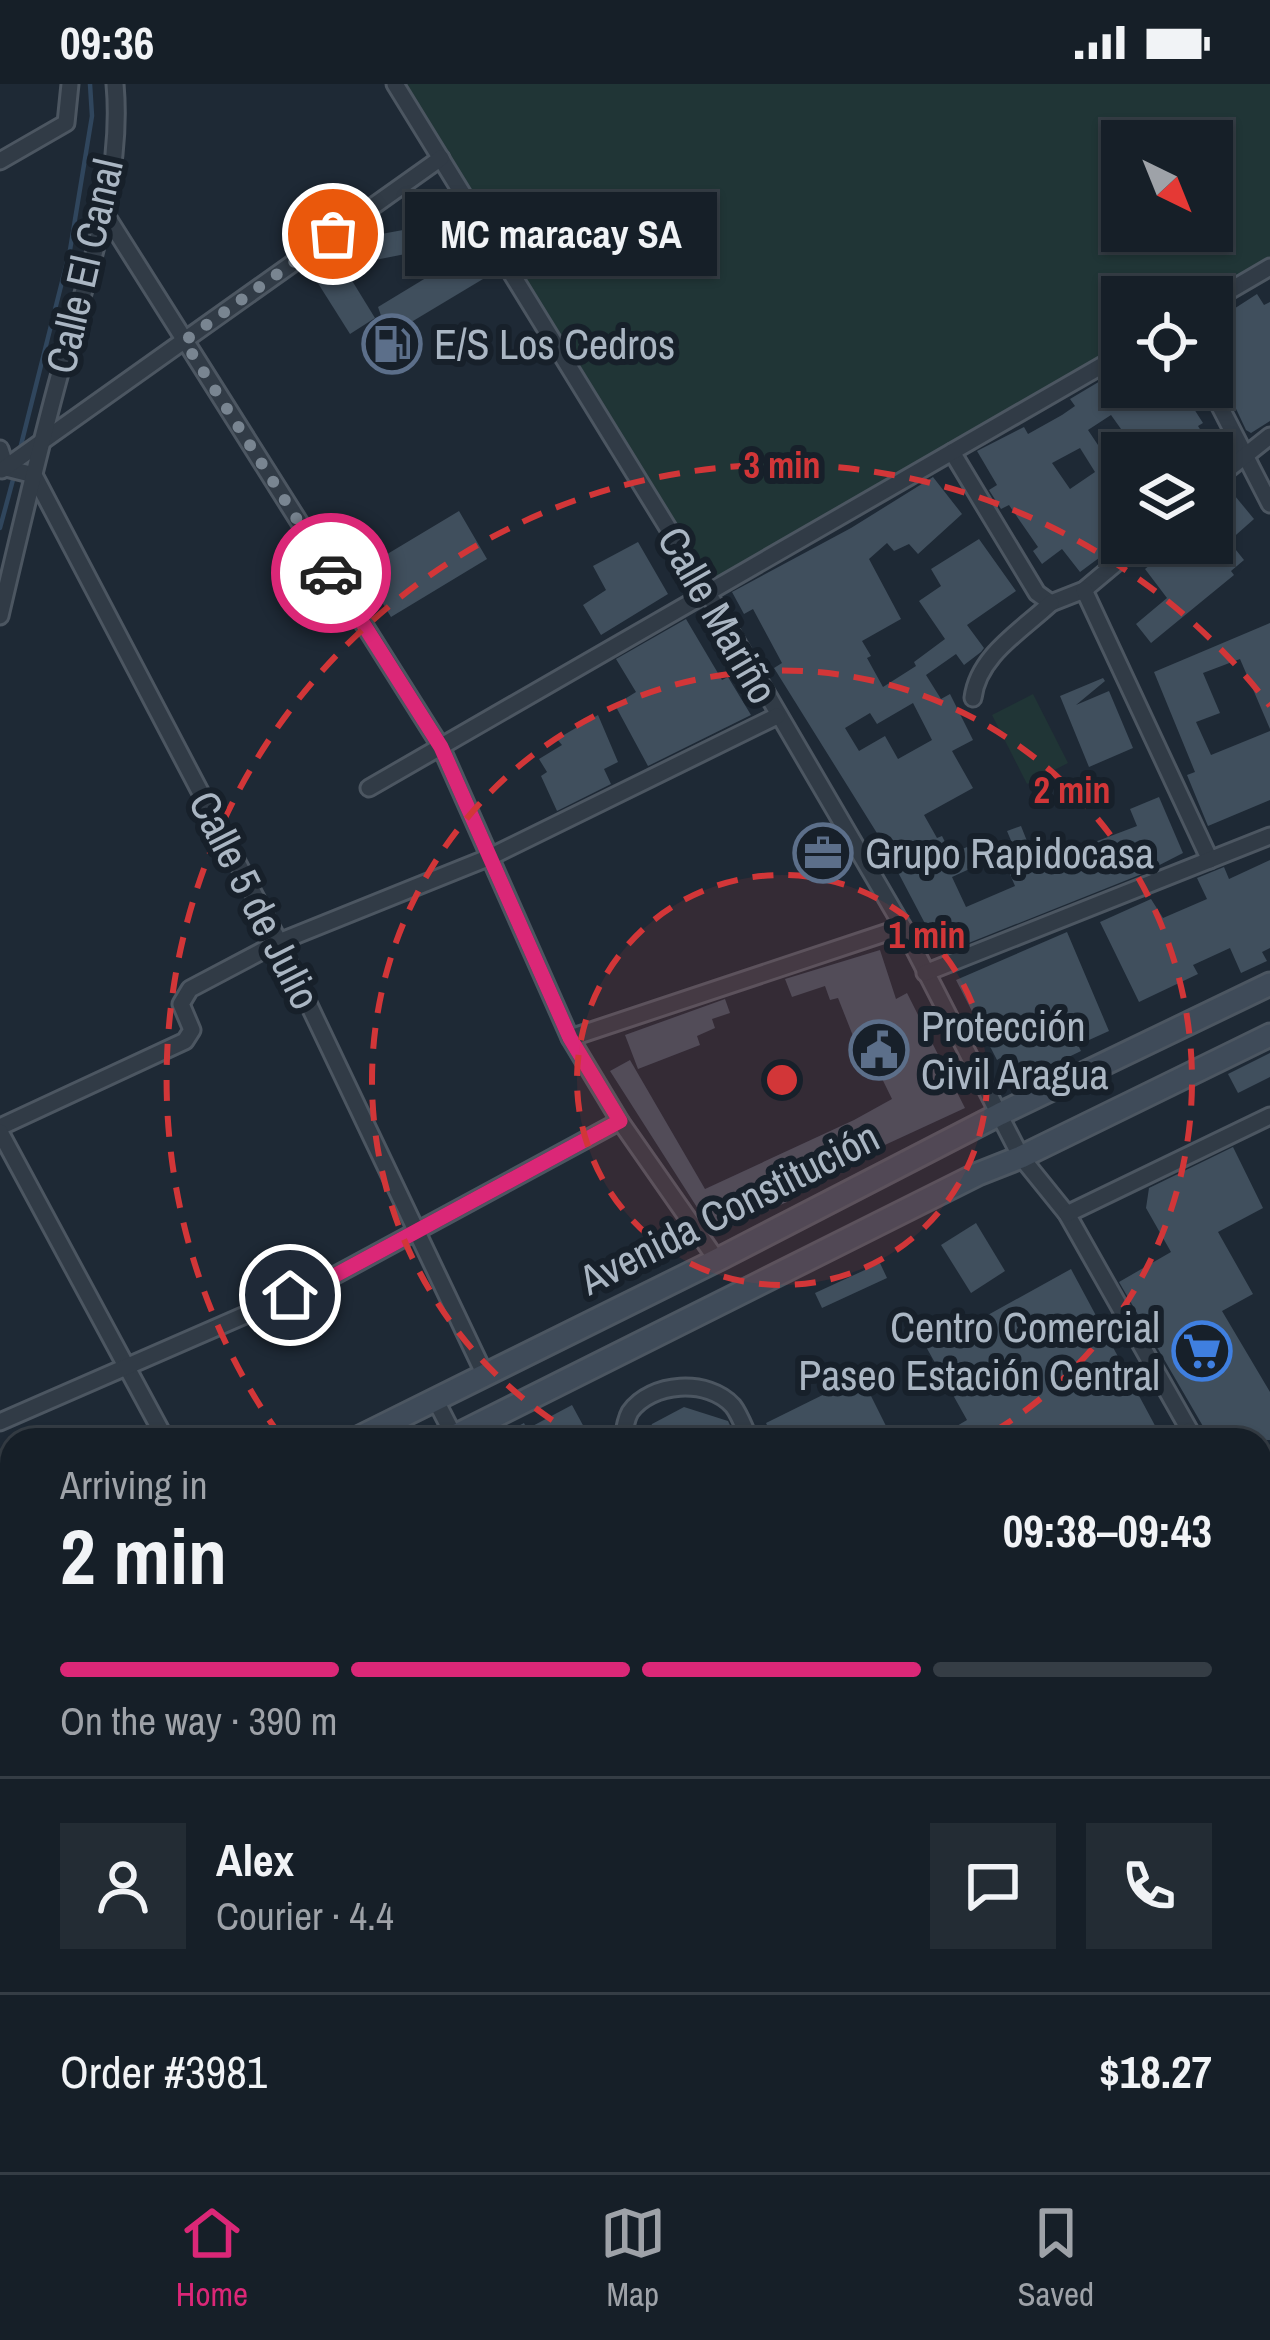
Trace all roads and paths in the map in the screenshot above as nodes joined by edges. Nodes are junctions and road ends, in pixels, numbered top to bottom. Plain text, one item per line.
1 (70, 84) edge
2 (115, 84) edge
3 (395, 84) edge
4 (441, 158) junction
5 (0, 161) edge
6 (104, 212) junction
7 (1270, 267) edge
8 (1233, 289) edge
9 (184, 341) junction
10 (1101, 366) edge
11 (1220, 408) edge
12 (1270, 436) edge
13 (0, 449) edge
14 (35, 449) junction
15 (952, 452) junction
16 (1244, 455) junction
17 (1233, 464) edge
18 (4, 469) edge
19 (34, 475) junction
20 (1270, 504) edge
21 (1115, 564) edge
22 (1084, 590) junction
23 (707, 593) junction
24 (1051, 603) junction
25 (0, 616) edge
26 (973, 698) dead end
27 (777, 716) junction
28 (441, 747) junction
29 (369, 788) dead end
30 (1270, 836) edge
31 (490, 857) junction
32 (1210, 860) junction
33 (903, 927) junction
34 (279, 942) junction
35 (925, 973) junction
36 (1270, 984) edge
37 (1270, 1035) edge
38 (570, 1038) junction
39 (1000, 1114) junction
40 (1270, 1116) edge
41 (620, 1121) junction
42 (0, 1130) edge
43 (1021, 1157) junction
44 (1067, 1214) junction
45 (415, 1230) junction
46 (717, 1260) junction
47 (126, 1368) junction
48 (485, 1375) junction
49 (435, 1399) junction
50 (0, 1422) edge
51 (159, 1428) edge
52 (377, 1428) edge
53 (447, 1428) edge
54 (474, 1428) edge
55 (626, 1428) edge
56 (744, 1428) edge
57 (1188, 1428) edge

1 - 5 street
2 - 6 street, Calle El Canal
3 - 4 street, Calle Mariño
4 - 9 street
4 - 23 street, Calle Mariño
6 - 9 street
6 - 14 street, Calle El Canal
7 - 8 street
9 - 14 street
9 - 28 street
10 - 15 street
11 - 16 street
12 - 16 street
13 - 18 street
14 - 18 street
14 - 19 street, Calle El Canal
15 - 23 street
15 - 24 street
16 - 17 street
16 - 20 street
18 - 19 street
19 - 25 street
19 - 34 street, Calle 5 de Julio
21 - 22 street
22 - 24 street
22 - 32 street
23 - 27 street, Calle Mariño
23 - 28 street
24 - 26 street
27 - 31 street
27 - 33 street, Calle Mariño
28 - 29 street
28 - 31 street
30 - 32 street
31 - 34 street
31 - 38 street
32 - 35 street
33 - 35 street, Calle Mariño
33 - 38 street
34 - 42 street
34 - 45 street, Calle 5 de Julio
35 - 39 street, Calle Mariño
36 - 39 street, Avenida Constitución
37 - 43 street, Avenida Constitución
38 - 41 street
39 - 43 street, Calle Mariño
39 - 46 street, Avenida Constitución
40 - 44 street
41 - 45 street
41 - 46 street
42 - 47 street
43 - 44 street, Calle Mariño
43 - 54 street, Avenida Constitución
44 - 57 street, Calle Mariño
45 - 47 street
45 - 48 street, Calle 5 de Julio
46 - 48 street, Avenida Constitución
47 - 50 street
47 - 51 street
48 - 49 street, Avenida Constitución
49 - 52 street, Avenida Constitución
49 - 53 street
55 - 56 street

